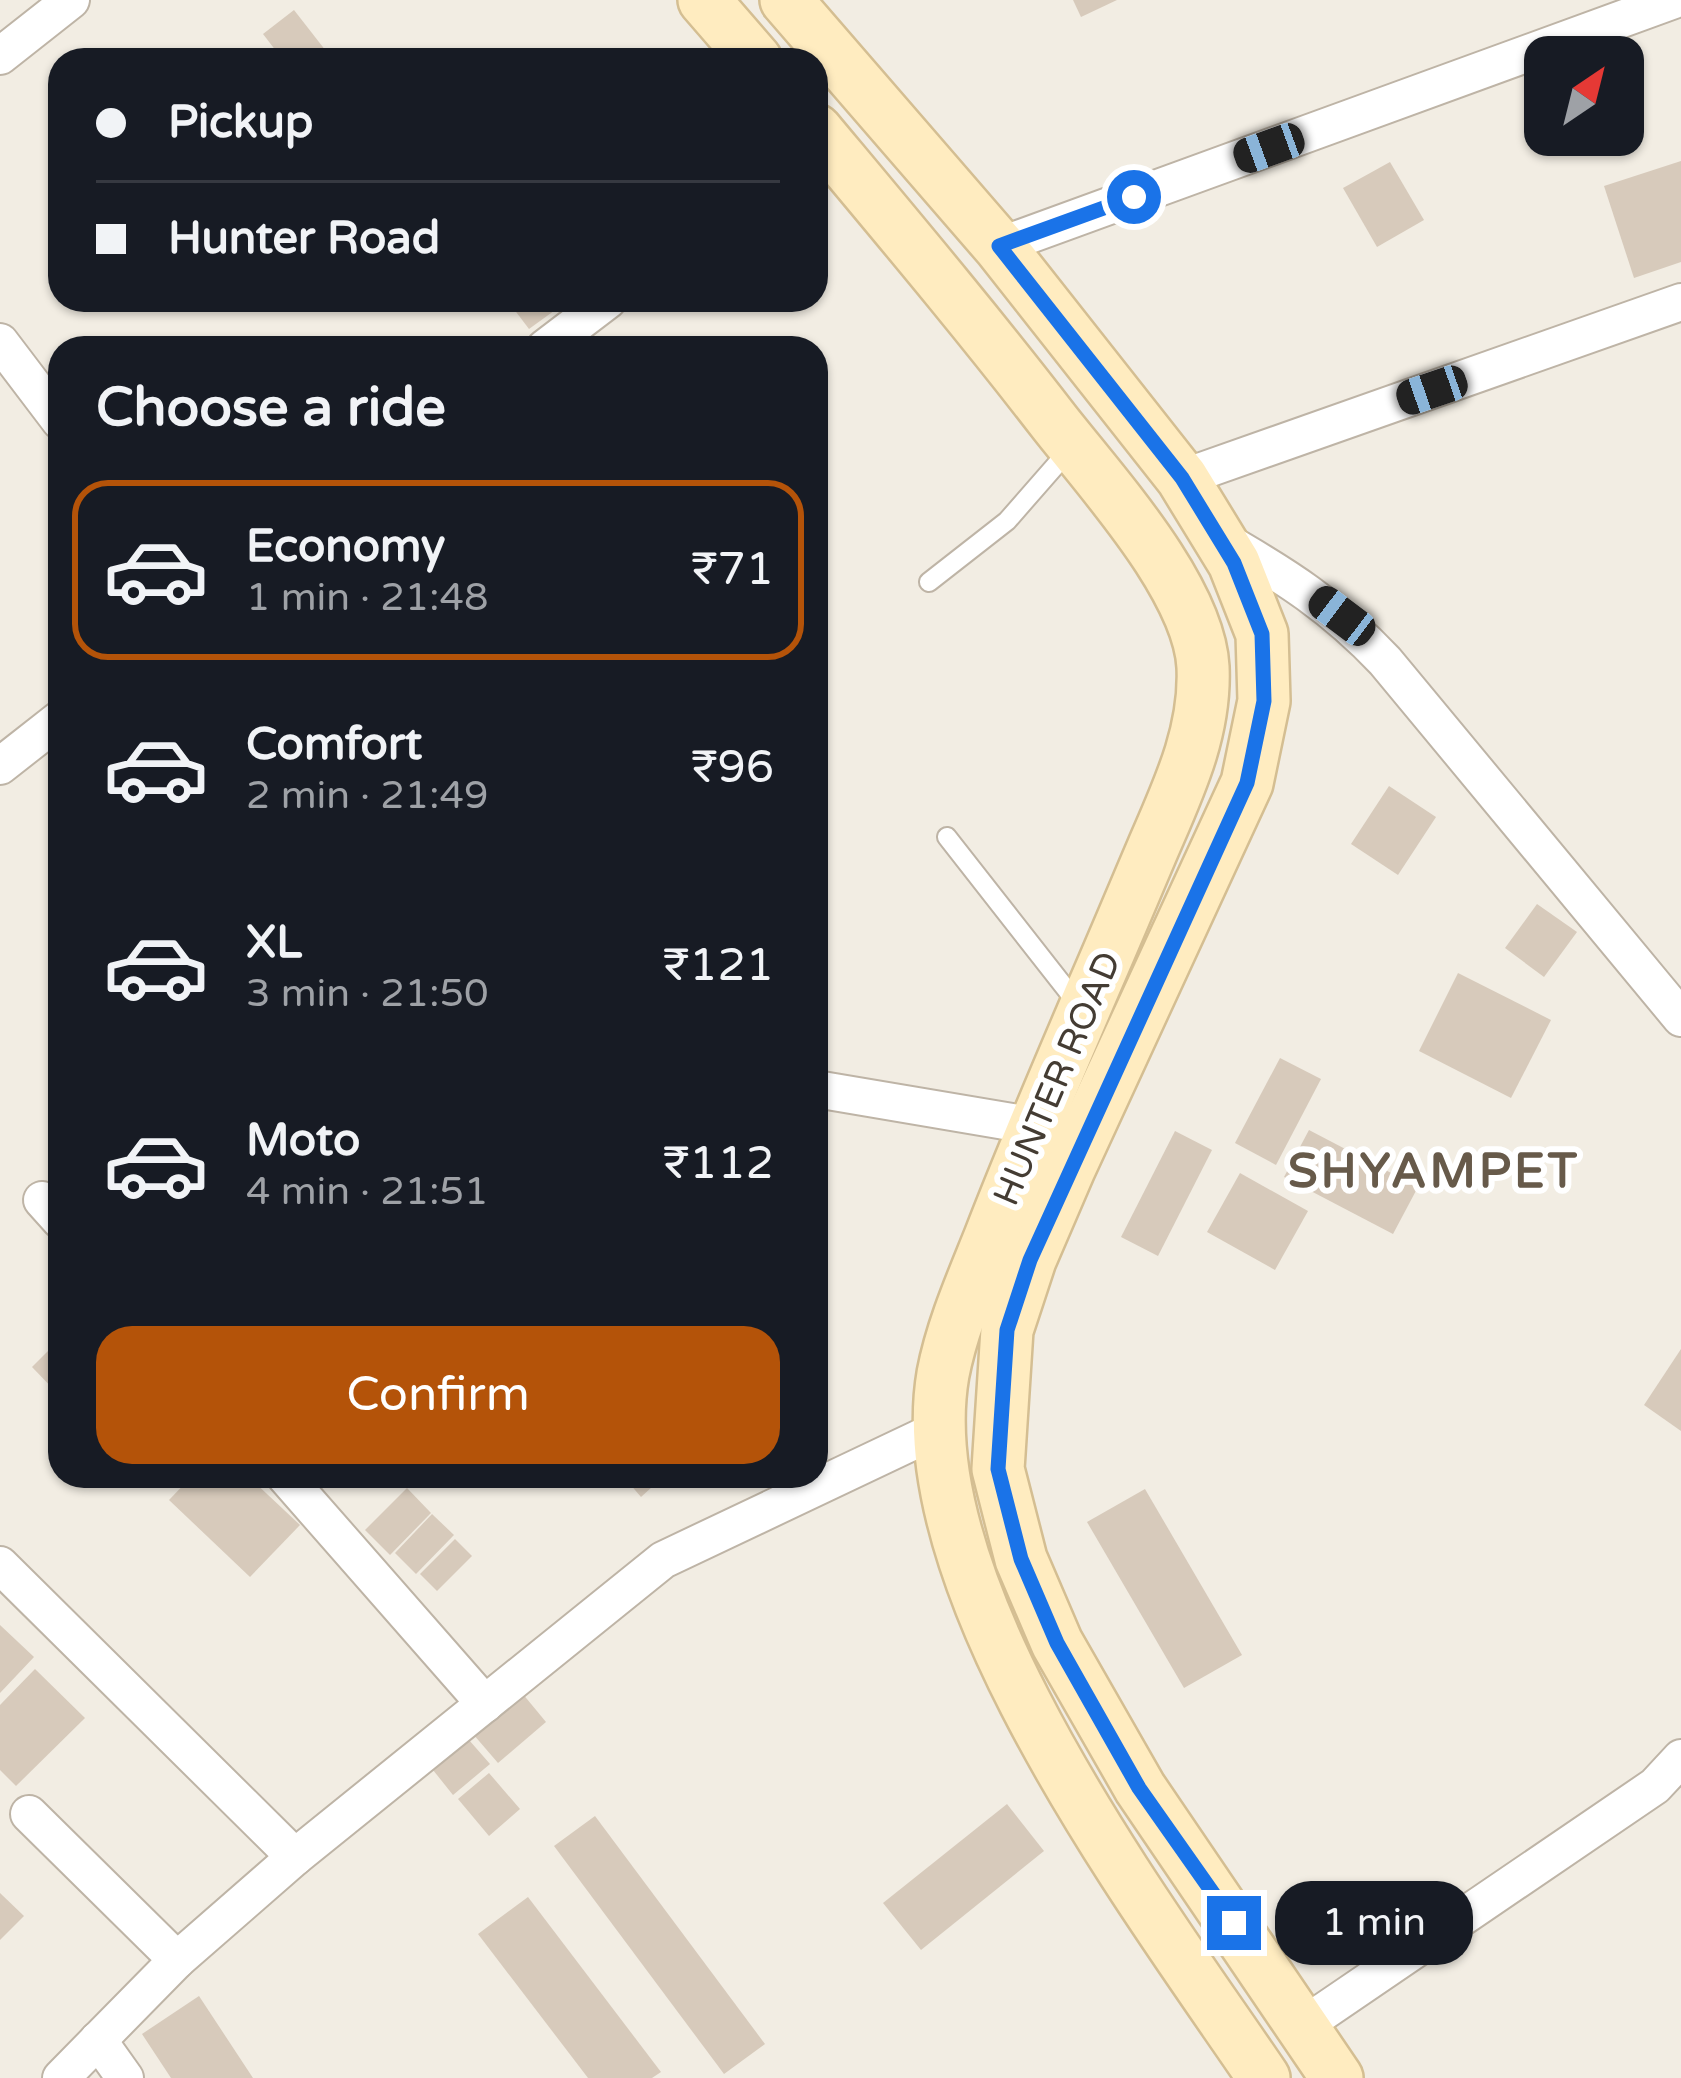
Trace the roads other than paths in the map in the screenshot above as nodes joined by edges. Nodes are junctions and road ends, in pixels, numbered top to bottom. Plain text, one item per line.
1 (71, 0) edge
2 (704, 0) edge
3 (786, 0) edge
4 (1674, 0) edge
5 (746, 48) edge
6 (828, 48) edge
7 (828, 49) edge
8 (0, 56) edge
9 (828, 144) edge
10 (999, 246) junction
11 (1681, 302) edge
12 (592, 312) edge
13 (561, 336) edge
14 (0, 342) edge
15 (48, 405) edge
16 (1073, 445) junction
17 (1182, 478) junction
18 (1221, 539) junction
19 (929, 582) dead end
20 (48, 728) edge
21 (0, 766) edge
22 (947, 837) dead end
23 (1083, 1012) junction
24 (1681, 1018) edge
25 (828, 1091) edge
26 (1035, 1126) junction
27 (937, 1430) junction
28 (828, 1482) edge
29 (296, 1488) edge
30 (815, 1488) edge
31 (0, 1565) edge
32 (484, 1703) junction
33 (1681, 1758) edge
34 (29, 1814) dead end
35 (296, 1857) junction
36 (177, 1960) junction
37 (1304, 2025) junction
38 (98, 2040) junction
39 (61, 2078) edge
40 (125, 2078) edge
41 (1264, 2078) edge
42 (1337, 2078) edge

1 - 8 street
2 - 5 main road
3 - 6 main road, HUNTER ROAD
4 - 10 street
7 - 10 main road, HUNTER ROAD
9 - 16 main road, HUNTER ROAD
10 - 17 main road, HUNTER ROAD
11 - 17 street
12 - 13 street
14 - 15 street
16 - 19 lane
16 - 23 main road, HUNTER ROAD
17 - 18 main road, HUNTER ROAD
18 - 24 street
18 - 37 main road, HUNTER ROAD
20 - 21 street
22 - 23 lane
23 - 26 main road, HUNTER ROAD
25 - 26 street
26 - 27 main road, HUNTER ROAD
27 - 28 street
27 - 41 main road, HUNTER ROAD
29 - 32 street
30 - 32 street
31 - 35 street
32 - 35 street
33 - 37 street
34 - 36 street
35 - 36 street
36 - 38 street
37 - 42 main road, HUNTER ROAD
38 - 39 street
38 - 40 street

